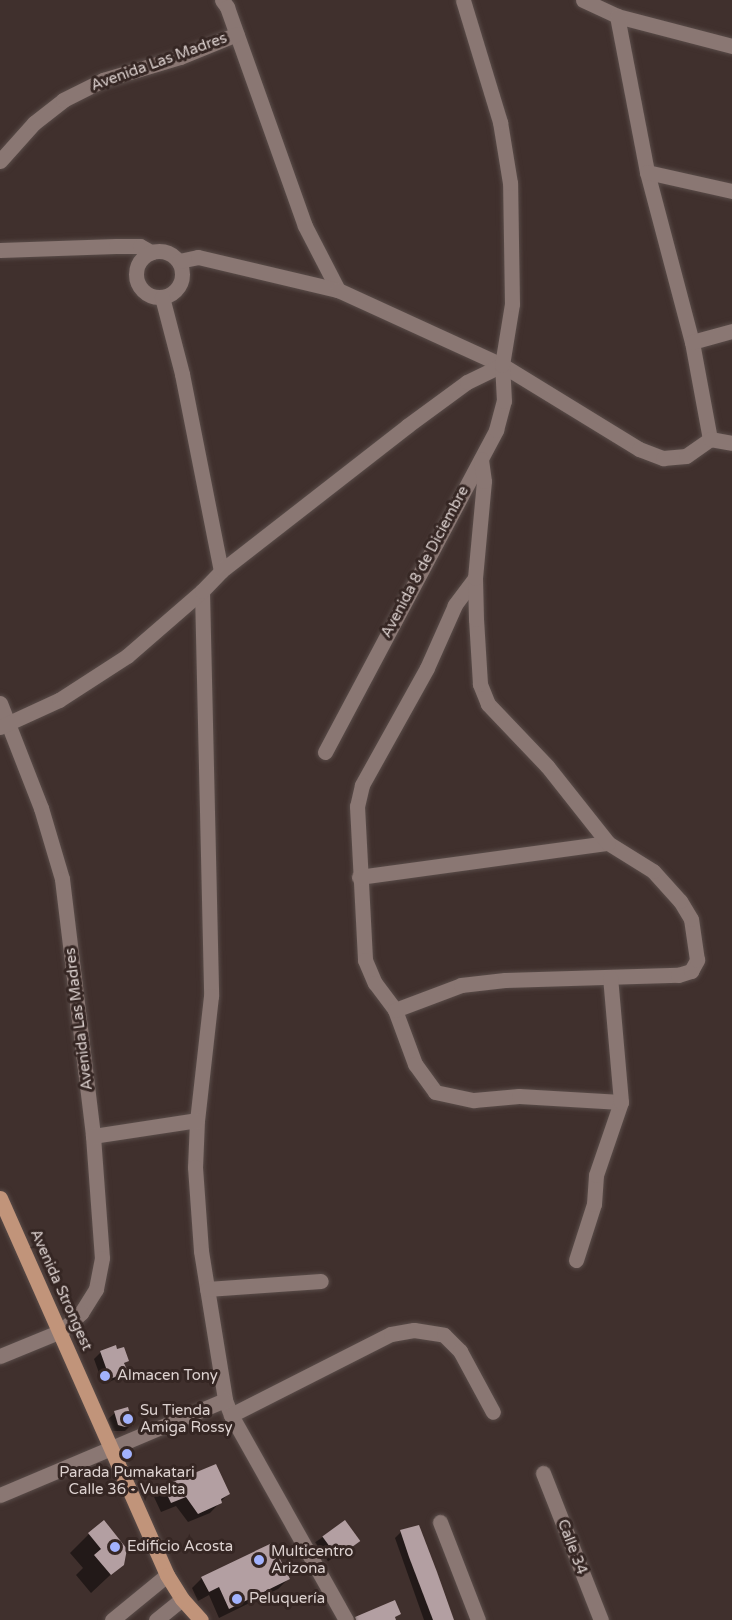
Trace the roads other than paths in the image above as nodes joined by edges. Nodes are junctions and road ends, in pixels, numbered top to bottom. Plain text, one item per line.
1 (222, 0) edge
2 (463, 0) edge
3 (583, 0) edge
4 (617, 16) junction
5 (237, 34) junction
6 (732, 46) edge
7 (0, 161) edge
8 (647, 172) junction
9 (732, 191) edge
10 (0, 250) edge
11 (152, 252) junction
12 (179, 261) junction
13 (338, 290) junction
14 (162, 297) junction
15 (732, 331) edge
16 (692, 342) junction
17 (502, 365) junction
18 (710, 439) junction
19 (732, 443) edge
20 (481, 459) junction
21 (221, 571) junction
22 (474, 578) junction
23 (202, 591) junction
24 (0, 703) edge
25 (4, 726) edge
26 (325, 752) dead end
27 (608, 843) junction
28 (359, 877) junction
29 (610, 977) junction
30 (395, 1010) junction
31 (621, 1102) junction
32 (197, 1120) junction
33 (93, 1136) junction
34 (0, 1198) edge
35 (4, 1219) edge
36 (576, 1260) dead end
37 (321, 1281) dead end
38 (207, 1289) junction
39 (61, 1331) junction
40 (0, 1356) edge
41 (228, 1407) junction
42 (493, 1412) dead end
43 (110, 1448) junction
44 (543, 1473) dead end
45 (0, 1495) edge
46 (440, 1522) dead end
47 (167, 1575) junction
48 (182, 1599) junction
49 (598, 1619) edge
50 (112, 1620) edge
51 (156, 1620) edge
52 (201, 1620) edge
53 (346, 1620) edge
54 (477, 1620) edge

1 - 5 street
2 - 17 street, Avenida 8 de Diciembre
3 - 4 street
4 - 6 street
4 - 8 street
5 - 7 street, Avenida Las Madres
5 - 13 street
8 - 9 street
8 - 16 street
10 - 11 street
11 - 12 street
11 - 14 street
12 - 13 street
12 - 14 street
13 - 17 street
14 - 21 street
15 - 16 street
16 - 18 street
17 - 18 street
17 - 20 street, Avenida 8 de Diciembre
17 - 21 street
18 - 19 street
20 - 22 street
20 - 26 street, Avenida 8 de Diciembre
21 - 23 street
22 - 27 street
22 - 28 street
23 - 25 street
23 - 32 street
24 - 25 street, Avenida Las Madres
25 - 33 street, Avenida Las Madres
27 - 28 street
27 - 29 street
28 - 30 street
29 - 30 street
29 - 31 street
30 - 31 street
31 - 36 street
32 - 33 street
32 - 38 street
33 - 39 street, Avenida Las Madres
34 - 35 main road, Avenida Strongest
35 - 39 main road, Avenida Strongest
37 - 38 street
38 - 41 street
39 - 40 street
39 - 43 main road, Avenida Strongest
41 - 42 street
41 - 43 street
41 - 53 street
43 - 45 street
43 - 47 main road, Avenida Strongest
44 - 49 street, Calle 34
46 - 54 street
47 - 48 main road, Avenida Strongest
47 - 50 street
48 - 51 street
48 - 52 main road, Avenida Strongest

